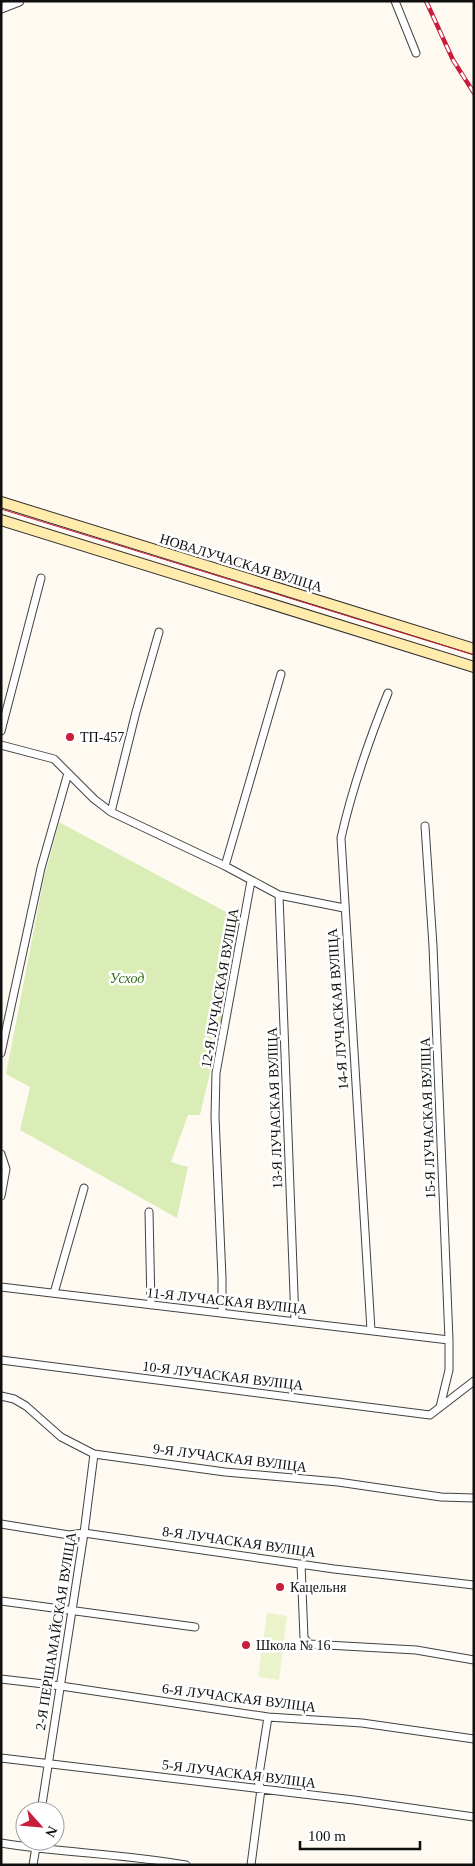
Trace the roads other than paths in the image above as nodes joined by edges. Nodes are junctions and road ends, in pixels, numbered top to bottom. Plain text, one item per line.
1 (19, 1) edge
2 (395, 1) edge
3 (1, 8) edge
4 (416, 53) dead end
5 (1, 502) edge
6 (1, 520) edge
7 (41, 578) dead end
8 (160, 632) dead end
9 (474, 649) edge
10 (474, 667) edge
11 (281, 674) dead end
12 (388, 693) dead end
13 (1, 731) edge
14 (1, 745) edge
15 (68, 773) junction
16 (111, 812) junction
17 (425, 826) dead end
18 (225, 866) junction
19 (251, 882) junction
20 (279, 895) junction
21 (344, 908) junction
22 (1, 1052) edge
23 (1, 1154) edge
24 (84, 1188) dead end
25 (1, 1196) edge
26 (149, 1212) dead end
27 (1, 1287) edge
28 (54, 1293) junction
29 (151, 1305) junction
30 (222, 1313) junction
31 (295, 1321) junction
32 (371, 1330) junction
33 (450, 1340) junction
34 (1, 1360) edge
35 (474, 1381) edge
36 (1, 1396) edge
37 (440, 1407) junction
38 (94, 1454) junction
39 (474, 1498) edge
40 (1, 1524) edge
41 (84, 1533) junction
42 (301, 1564) junction
43 (474, 1585) edge
44 (1, 1601) edge
45 (71, 1610) junction
46 (195, 1627) dead end
47 (474, 1660) edge
48 (1, 1680) edge
49 (61, 1686) junction
50 (268, 1717) junction
51 (474, 1739) edge
52 (1, 1758) edge
53 (49, 1763) junction
54 (260, 1789) junction
55 (43, 1801) edge
56 (474, 1817) edge
57 (1, 1843) edge
58 (15, 1844) edge
59 (65, 1848) edge
60 (35, 1851) edge
61 (34, 1865) edge
62 (186, 1865) edge
63 (251, 1865) edge

1 - 3 street
2 - 4 street
5 - 9 main road, НОВАЛУЧАСКАЯ ВУЛІЦА
6 - 10 main road
7 - 13 street
8 - 16 street
11 - 18 street
12 - 21 street, 14-Я ЛУЧАСКАЯ ВУЛІЦА
14 - 15 street
15 - 16 street
15 - 22 street
16 - 18 street
17 - 33 street, 15-Я ЛУЧАСКАЯ ВУЛІЦА
18 - 19 street
19 - 20 street
19 - 30 street, 12-Я ЛУЧАСКАЯ ВУЛІЦА
20 - 21 street
20 - 31 street, 13-Я ЛУЧАСКАЯ ВУЛІЦА
21 - 32 street, 14-Я ЛУЧАСКАЯ ВУЛІЦА
23 - 25 street
24 - 28 street
26 - 29 street
27 - 28 street, 11-Я ЛУЧАСКАЯ ВУЛІЦА
28 - 29 street, 11-Я ЛУЧАСКАЯ ВУЛІЦА
29 - 30 street, 11-Я ЛУЧАСКАЯ ВУЛІЦА
30 - 31 street, 11-Я ЛУЧАСКАЯ ВУЛІЦА
31 - 32 street, 11-Я ЛУЧАСКАЯ ВУЛІЦА
32 - 33 street, 11-Я ЛУЧАСКАЯ ВУЛІЦА
33 - 37 street, 15-Я ЛУЧАСКАЯ ВУЛІЦА
34 - 37 street, 10-Я ЛУЧАСКАЯ ВУЛІЦА
35 - 37 street
36 - 38 street, 9-Я ЛУЧАСКАЯ ВУЛІЦА
38 - 39 street, 9-Я ЛУЧАСКАЯ ВУЛІЦА
38 - 41 street, 2-Я ПЕРШАМАЙСКАЯ ВУЛІЦА
40 - 41 street, 8-Я ЛУЧАСКАЯ ВУЛІЦА
41 - 42 street, 8-Я ЛУЧАСКАЯ ВУЛІЦА
41 - 45 street, 2-Я ПЕРШАМАЙСКАЯ ВУЛІЦА
42 - 43 street, 8-Я ЛУЧАСКАЯ ВУЛІЦА
42 - 47 street
44 - 45 street
45 - 46 street
45 - 49 street, 2-Я ПЕРШАМАЙСКАЯ ВУЛІЦА
48 - 49 street, 6-Я ЛУЧАСКАЯ ВУЛІЦА
49 - 50 street, 6-Я ЛУЧАСКАЯ ВУЛІЦА
49 - 53 street, 2-Я ПЕРШАМАЙСКАЯ ВУЛІЦА
50 - 51 street, 6-Я ЛУЧАСКАЯ ВУЛІЦА
50 - 54 street
52 - 53 street, 5-Я ЛУЧАСКАЯ ВУЛІЦА
53 - 54 street, 5-Я ЛУЧАСКАЯ ВУЛІЦА
53 - 55 street, 2-Я ПЕРШАМАЙСКАЯ ВУЛІЦА
54 - 56 street, 5-Я ЛУЧАСКАЯ ВУЛІЦА
54 - 63 street
57 - 58 street
59 - 62 street
60 - 61 street

